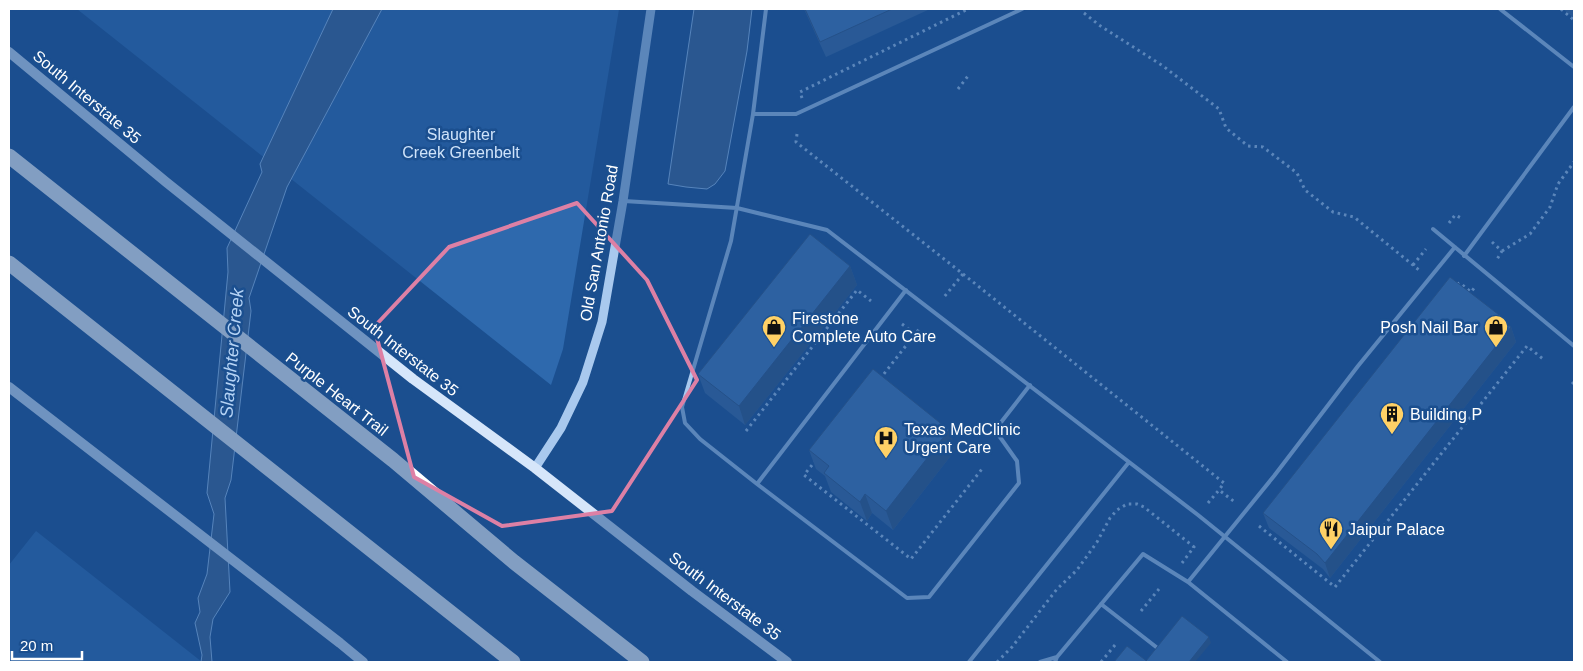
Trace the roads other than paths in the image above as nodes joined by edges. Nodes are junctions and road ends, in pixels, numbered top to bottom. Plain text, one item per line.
1 (651, 9) edge
2 (766, 9) edge
3 (1022, 9) edge
4 (1500, 9) edge
5 (9, 52) edge
6 (1574, 67) edge
7 (1574, 107) edge
8 (753, 114) junction
9 (9, 156) edge
10 (623, 201) junction
11 (737, 208) junction
12 (1433, 229) dead end
13 (1455, 247) junction
14 (1464, 256) junction
15 (9, 263) edge
16 (906, 290) junction
17 (1574, 346) edge
18 (1030, 384) junction
19 (9, 387) edge
20 (1129, 462) junction
21 (535, 468) junction
22 (757, 484) junction
23 (1225, 537) junction
24 (1188, 582) junction
25 (1101, 604) junction
26 (1160, 650) edge
27 (1056, 657) junction
28 (363, 662) edge
29 (513, 662) edge
30 (642, 662) edge
31 (787, 662) edge
32 (969, 662) edge
33 (1040, 662) edge
34 (1055, 662) edge
35 (1288, 662) edge
36 (1380, 662) edge

1 - 10 street, Old San Antonio Road
2 - 8 lane
3 - 8 lane
4 - 6 lane
5 - 21 main road, South Interstate 35
7 - 14 lane
8 - 11 lane
9 - 30 highway, Purple Heart Trail
10 - 11 lane
10 - 21 street, Old San Antonio Road
11 - 16 lane
11 - 22 lane
12 - 13 lane
13 - 14 lane
13 - 23 lane
14 - 17 lane
15 - 29 highway
16 - 18 lane
16 - 22 lane
18 - 20 lane
18 - 22 lane
19 - 28 main road
20 - 23 lane
20 - 32 lane
21 - 31 main road, South Interstate 35
23 - 24 lane
23 - 36 lane
24 - 25 lane
24 - 35 lane
25 - 26 lane
25 - 27 lane
27 - 33 lane
27 - 34 lane

